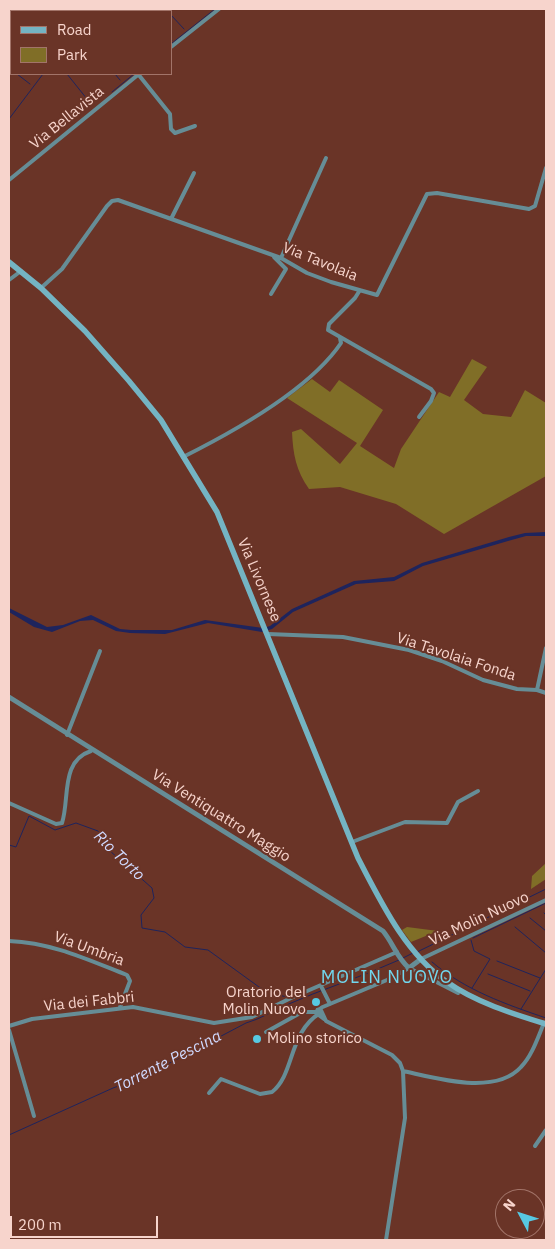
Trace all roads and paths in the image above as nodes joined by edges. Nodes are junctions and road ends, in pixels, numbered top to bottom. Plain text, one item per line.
1 (219, 9) edge
2 (172, 46) edge
3 (137, 75) edge
4 (139, 75) edge
5 (195, 126) dead end
6 (326, 158) dead end
7 (546, 168) edge
8 (194, 174) dead end
9 (9, 180) edge
10 (171, 219) junction
11 (272, 255) junction
12 (280, 258) junction
13 (9, 262) edge
14 (21, 271) junction
15 (9, 280) edge
16 (41, 288) junction
17 (360, 290) junction
18 (271, 294) dead end
19 (340, 338) junction
20 (419, 417) dead end
21 (184, 457) junction
22 (268, 634) junction
23 (546, 648) edge
24 (100, 651) dead end
25 (538, 690) junction
26 (546, 693) edge
27 (9, 697) edge
28 (67, 735) junction
29 (91, 751) junction
30 (478, 791) dead end
31 (9, 803) edge
32 (352, 842) junction
33 (546, 900) edge
34 (9, 941) edge
35 (399, 956) junction
36 (419, 956) junction
37 (409, 968) junction
38 (321, 987) junction
39 (458, 993) dead end
40 (330, 1004) junction
41 (120, 1007) junction
42 (319, 1012) junction
43 (545, 1023) edge
44 (9, 1028) edge
45 (266, 1032) dead end
46 (403, 1072) junction
47 (209, 1093) dead end
48 (34, 1116) dead end
49 (546, 1130) edge
50 (535, 1146) dead end
51 (386, 1240) edge

1 - 2 street
3 - 9 street, Via Bellavista
4 - 5 street
6 - 12 street
7 - 17 street, Via Tavolaia
8 - 10 street
10 - 11 street, Via Tavolaia
10 - 16 street, Via Tavolaia
11 - 12 street, Via Tavolaia
11 - 18 street
12 - 17 street, Via Tavolaia
13 - 14 main road, Via Livornese
14 - 15 street
14 - 16 main road, Via Livornese
16 - 21 main road, Via Livornese
17 - 19 street
19 - 20 street
19 - 21 street
21 - 22 main road, Via Livornese
22 - 25 street, Via Tavolaia Fonda
22 - 32 main road, Via Livornese
23 - 25 street
24 - 28 street
25 - 26 street, Via Tavolaia Fonda
27 - 28 street, Via Ventiquattro Maggio
28 - 29 street, Via Ventiquattro Maggio
29 - 31 street
29 - 35 street, Via Ventiquattro Maggio
30 - 32 street
32 - 36 main road, Via Livornese
33 - 36 street, Via Molin Nuovo
34 - 41 street, Via Umbria
35 - 37 street, Via Ventiquattro Maggio
35 - 38 street, Via dei Fabbri
36 - 37 street
36 - 43 main road, Via Livornese
37 - 39 street
37 - 40 street
38 - 40 street
38 - 41 street, Via dei Fabbri
40 - 42 street
41 - 44 street, Via dei Fabbri
42 - 45 street
42 - 46 street
42 - 47 street
43 - 46 street
44 - 48 street
46 - 51 street
49 - 50 street

